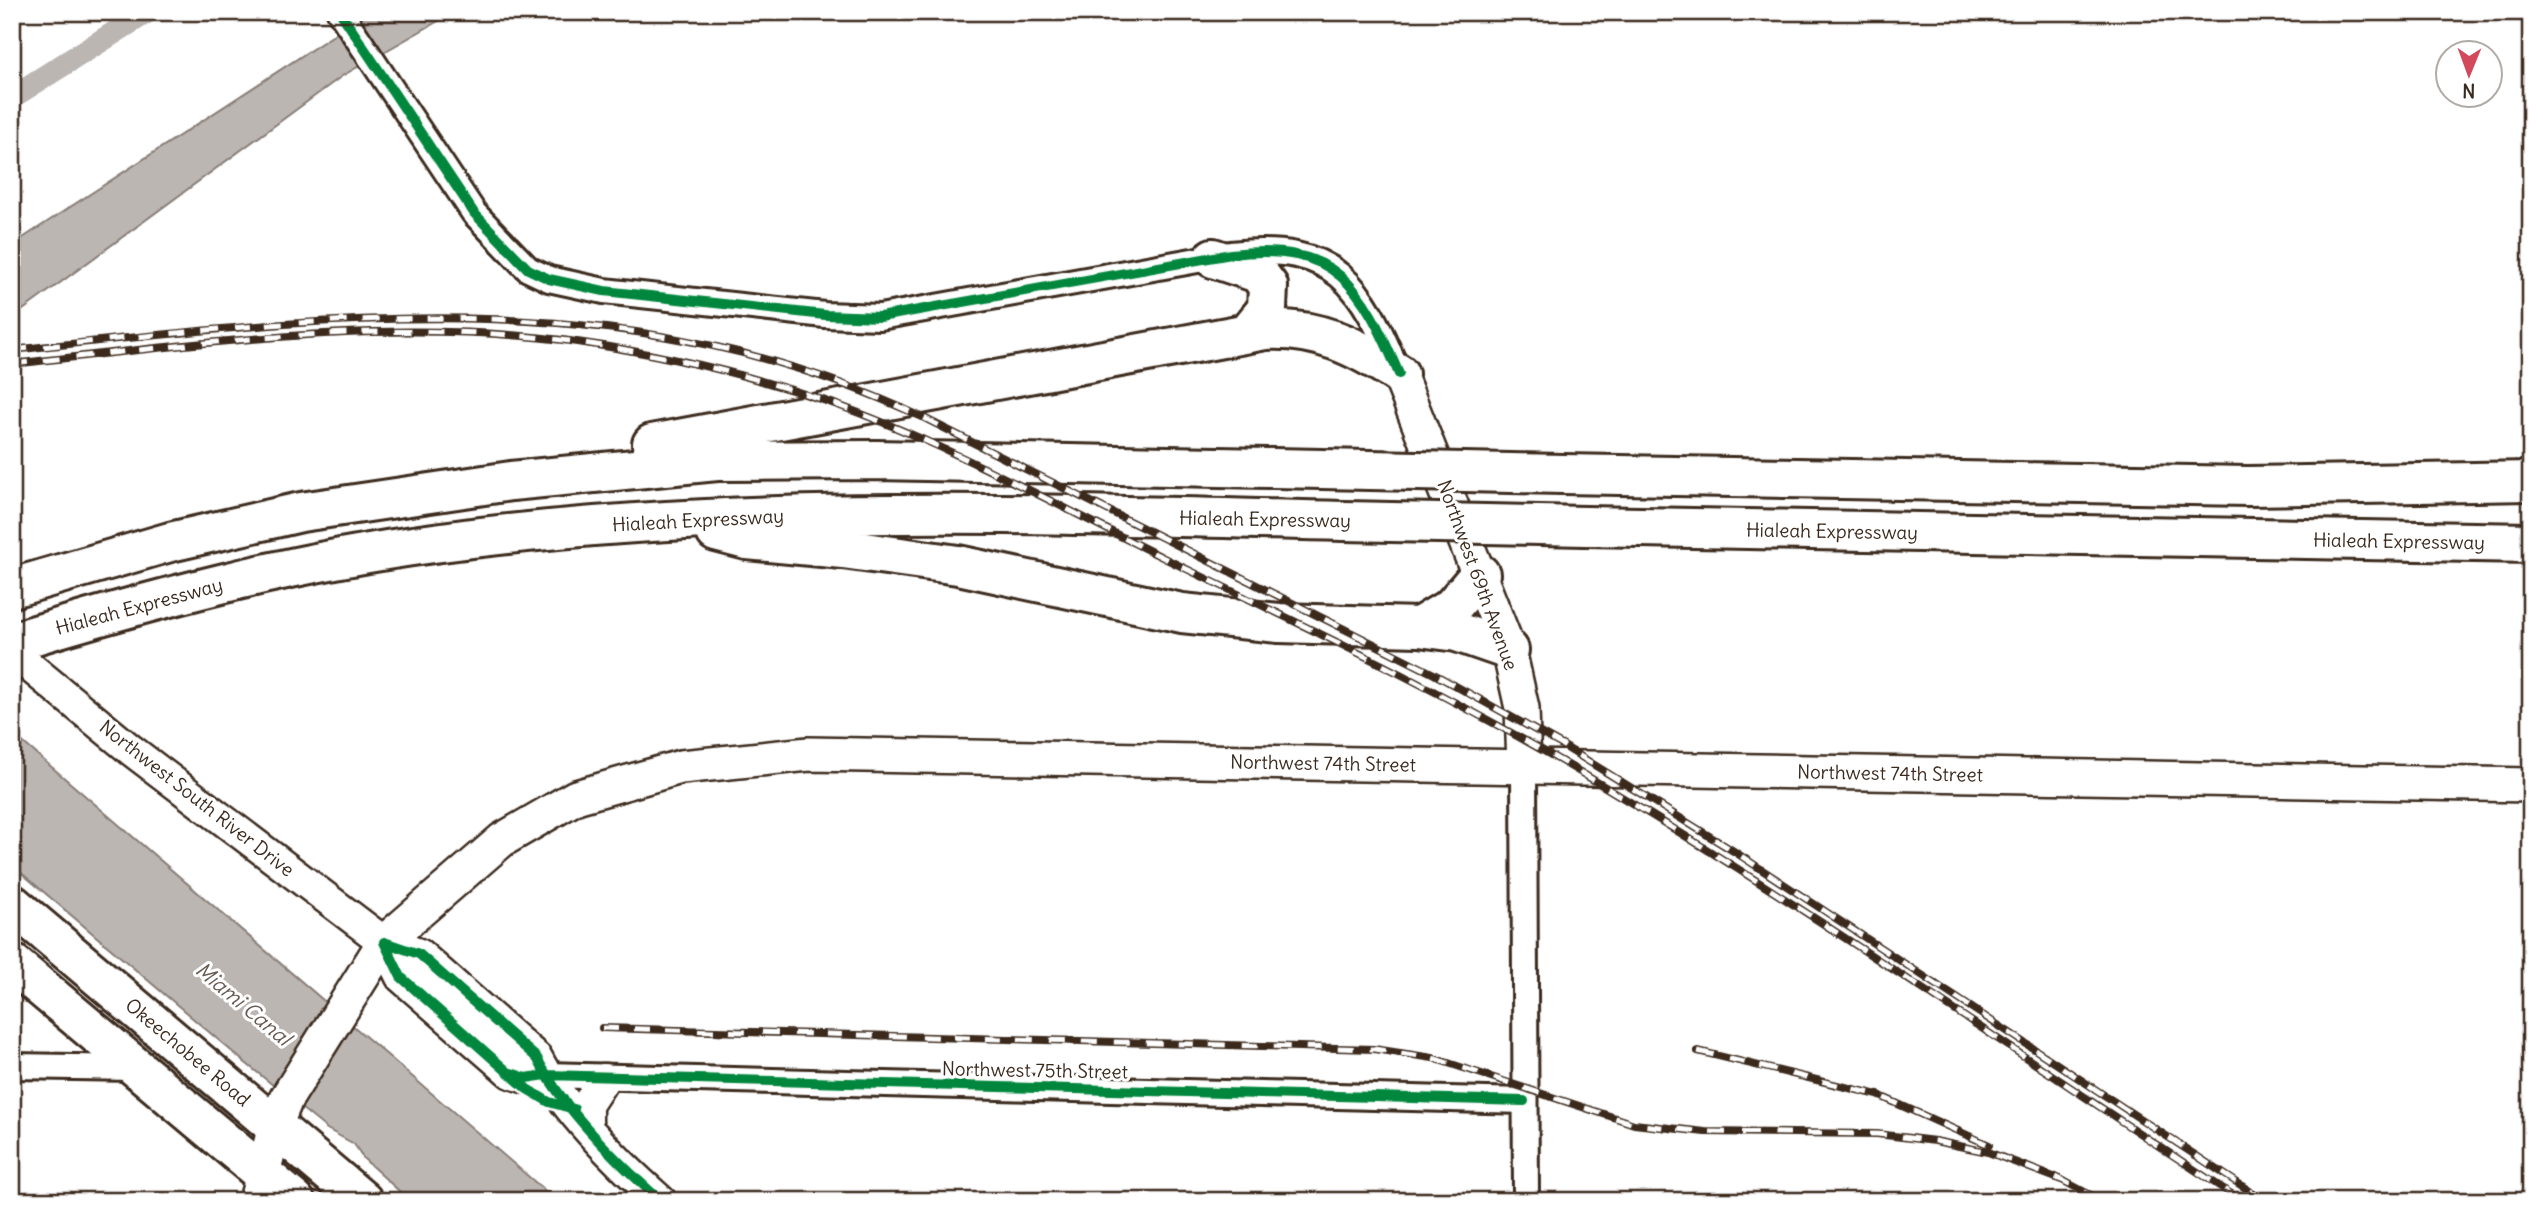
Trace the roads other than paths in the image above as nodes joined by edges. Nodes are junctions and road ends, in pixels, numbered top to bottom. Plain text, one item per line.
1 (340, 13) edge
2 (1213, 258) junction
3 (1248, 332) junction
4 (1399, 374) junction
5 (581, 473) junction
6 (2531, 481) edge
7 (667, 520) junction
8 (2531, 543) edge
9 (1480, 574) junction
10 (12, 588) edge
11 (1419, 626) junction
12 (12, 642) edge
13 (1509, 650) junction
14 (12, 652) edge
15 (1524, 767) junction
16 (2531, 785) edge
17 (12, 904) edge
18 (384, 942) junction
19 (12, 963) edge
20 (12, 1066) edge
21 (135, 1068) junction
22 (546, 1075) junction
23 (604, 1079) junction
24 (1524, 1101) junction
25 (281, 1112) junction
26 (587, 1125) junction
27 (259, 1186) edge
28 (295, 1201) edge
29 (363, 1201) edge
30 (661, 1201) edge
31 (1526, 1201) edge

1 - 2 street, Northwest 69th Avenue
2 - 3 main road
2 - 4 street, Northwest 69th Avenue
3 - 4 main road
3 - 5 main road
4 - 9 main road, Northwest 69th Avenue
5 - 6 main road, bridge
5 - 10 main road
7 - 8 main road, Hialeah Expressway, bridge
7 - 11 main road
7 - 12 main road, Hialeah Expressway
9 - 11 main road
9 - 13 main road, Northwest 69th Avenue
11 - 13 main road
13 - 15 main road, Northwest 69th Avenue
14 - 18 street, Northwest South River Drive
15 - 16 main road, Northwest 74th Street
15 - 18 main road, Northwest 74th Street
15 - 24 street, Northwest 69th Avenue
17 - 25 main road, Okeechobee Road
18 - 22 street, Northwest South River Drive
18 - 25 main road, Northwest 74th Street
19 - 21 main road
20 - 21 street
21 - 27 main road
22 - 23 street, Northwest 75th Street
22 - 26 street, Northwest South River Drive
23 - 24 street, Northwest 75th Street
23 - 26 street
24 - 31 street, Northwest 69th Avenue
25 - 27 main road, Northwest 74th Street
25 - 29 main road, Okeechobee Road
26 - 30 street, Northwest South River Drive
27 - 28 main road

